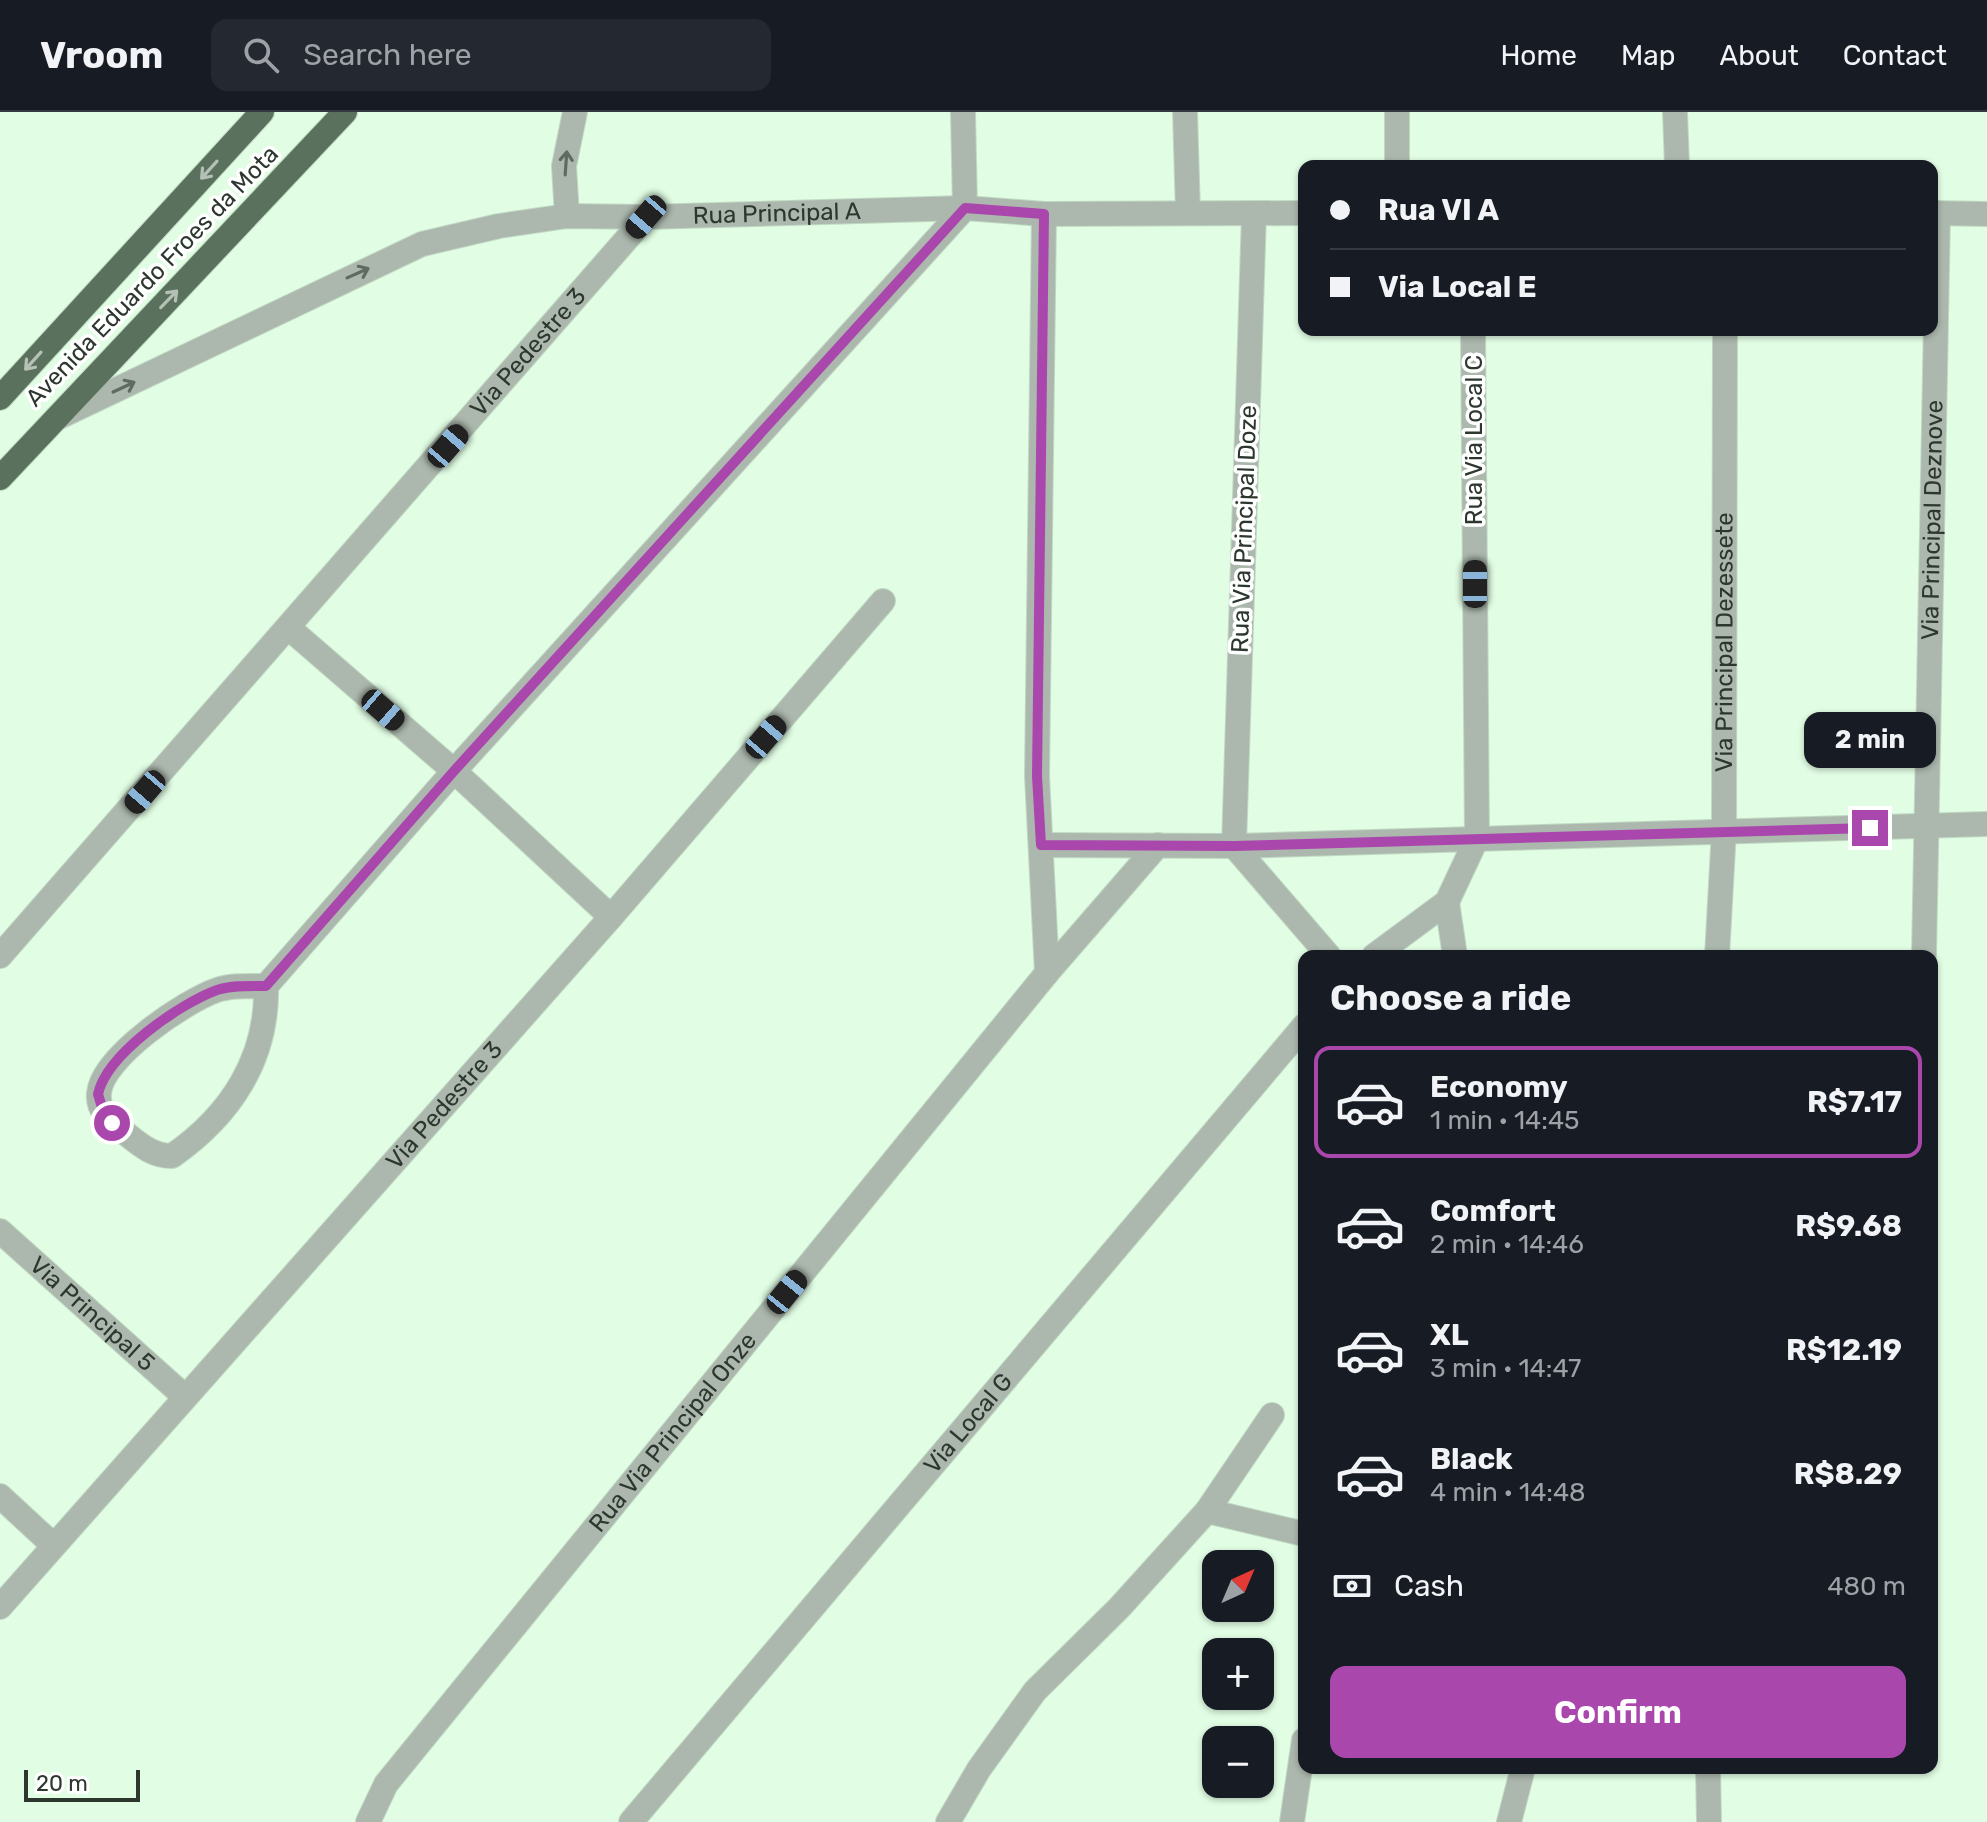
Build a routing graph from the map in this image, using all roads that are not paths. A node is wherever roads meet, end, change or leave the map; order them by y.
1 (262, 112) edge
2 (345, 112) edge
3 (575, 112) edge
4 (963, 112) edge
5 (1185, 112) edge
6 (1397, 112) edge
7 (1675, 112) edge
8 (1397, 160) edge
9 (1677, 160) edge
10 (965, 208) junction
11 (1188, 213) junction
12 (1254, 213) junction
13 (1298, 213) edge
14 (1938, 213) edge
15 (1044, 214) junction
16 (1987, 214) edge
17 (567, 216) junction
18 (646, 217) junction
19 (1473, 336) edge
20 (1725, 336) edge
21 (1934, 336) edge
22 (0, 398) edge
23 (54, 419) junction
24 (0, 478) edge
25 (883, 601) dead end
26 (290, 629) junction
27 (454, 771) junction
28 (1987, 824) edge
29 (1928, 827) junction
30 (1724, 830) junction
31 (1477, 838) junction
32 (1041, 845) junction
33 (1158, 845) junction
34 (1234, 846) junction
35 (1447, 902) junction
36 (611, 917) junction
37 (1324, 950) edge
38 (1382, 950) edge
39 (1454, 950) edge
40 (1717, 950) edge
41 (1924, 950) edge
42 (0, 956) edge
43 (1047, 973) junction
44 (266, 986) junction
45 (1298, 1033) edge
46 (0, 1231) edge
47 (184, 1396) junction
48 (1272, 1415) dead end
49 (0, 1496) edge
50 (1207, 1511) junction
51 (1298, 1533) edge
52 (53, 1545) junction
53 (0, 1607) edge
54 (1299, 1774) edge
55 (1521, 1774) edge
56 (1708, 1774) edge
57 (368, 1822) edge
58 (631, 1822) edge
59 (948, 1822) edge
60 (1292, 1822) edge
61 (1509, 1822) edge
62 (1709, 1822) edge

1 -> 22 highway, Avenida Eduardo Froes da Mota
23 -> 2 highway, Avenida Eduardo Froes da Mota
17 -> 3 street
4 - 10 street
5 - 11 street
6 - 8 street
7 - 9 street
10 - 15 street, Rua Principal A
10 - 18 street, Rua Principal A
10 - 27 street
11 - 12 street, Rua Principal A
11 - 15 street, Rua Principal A
12 - 13 street, Rua Principal A
12 - 34 street, Rua Via Principal Doze
14 - 16 street
15 - 32 street
17 - 18 street, Rua Principal A
23 -> 17 street, Rua Principal A
18 - 26 street, Via Pedestre 3
19 - 31 street, Rua Via Local C
20 - 30 street, Via Principal Dezessete
21 - 29 street, Via Principal Deznove
23 - 24 highway, Avenida Eduardo Froes da Mota
25 - 36 street, Via Pedestre 3
26 - 27 street
26 - 42 street, Via Pedestre 3
27 - 36 street
27 - 44 street
28 - 29 street
29 - 30 street
29 - 41 street, Via Principal Deznove
30 - 31 street
30 - 40 street, Via Principal Dezessete
31 - 34 street
31 - 35 street
32 - 33 street
32 - 43 street
33 - 34 street
33 - 43 street, Rua Via Principal Onze
34 - 37 street
35 - 38 street
35 - 39 street
36 - 47 street, Via Pedestre 3
43 - 57 street, Rua Via Principal Onze
44 - 44 street
45 - 58 street, Via Local G
46 - 47 street, Via Principal 5
47 - 52 street, Via Pedestre 3
48 - 50 street
49 - 52 street
50 - 51 street
50 - 59 street
52 - 53 street, Via Pedestre 3
54 - 60 street
55 - 61 street
56 - 62 street

